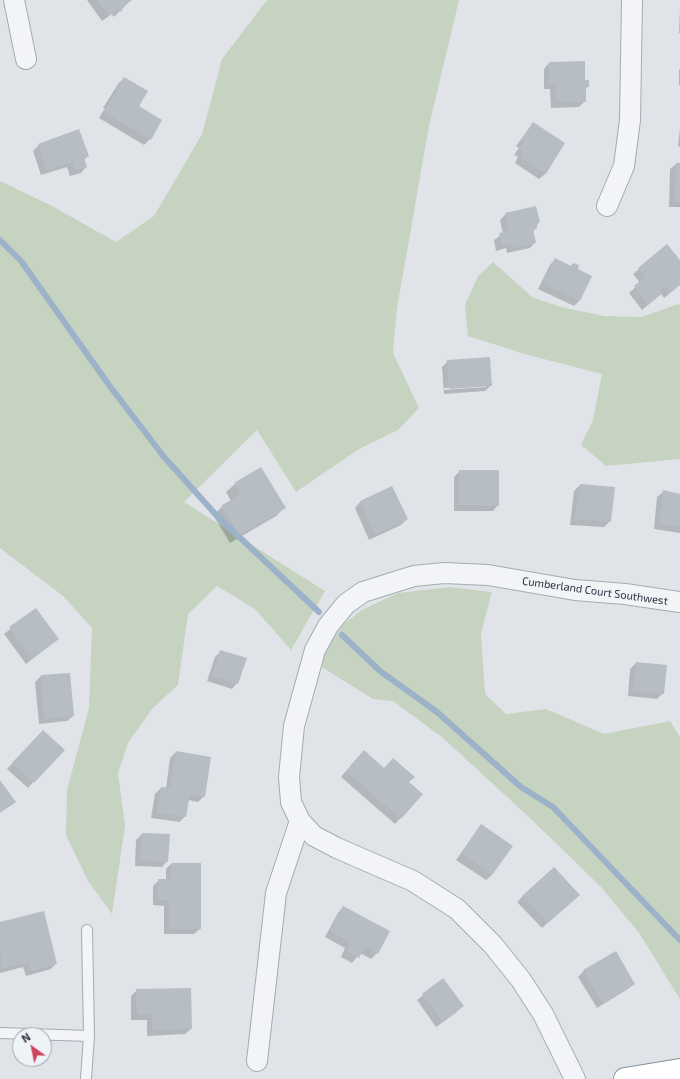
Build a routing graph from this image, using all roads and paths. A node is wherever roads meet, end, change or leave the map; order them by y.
1 (14, 0) edge
2 (632, 0) edge
3 (26, 59) dead end
4 (607, 206) dead end
5 (680, 602) edge
6 (300, 821) junction
7 (87, 930) dead end
8 (0, 1033) edge
9 (89, 1036) junction
10 (257, 1061) dead end
11 (680, 1070) edge
12 (86, 1079) edge
13 (575, 1079) edge
14 (625, 1079) edge

1 - 3 street
2 - 4 street
5 - 6 street, Cumberland Court Southwest
6 - 10 street
6 - 13 street, Cumberland Court Southwest
7 - 9 lane
8 - 9 lane
9 - 12 lane
11 - 14 highway

